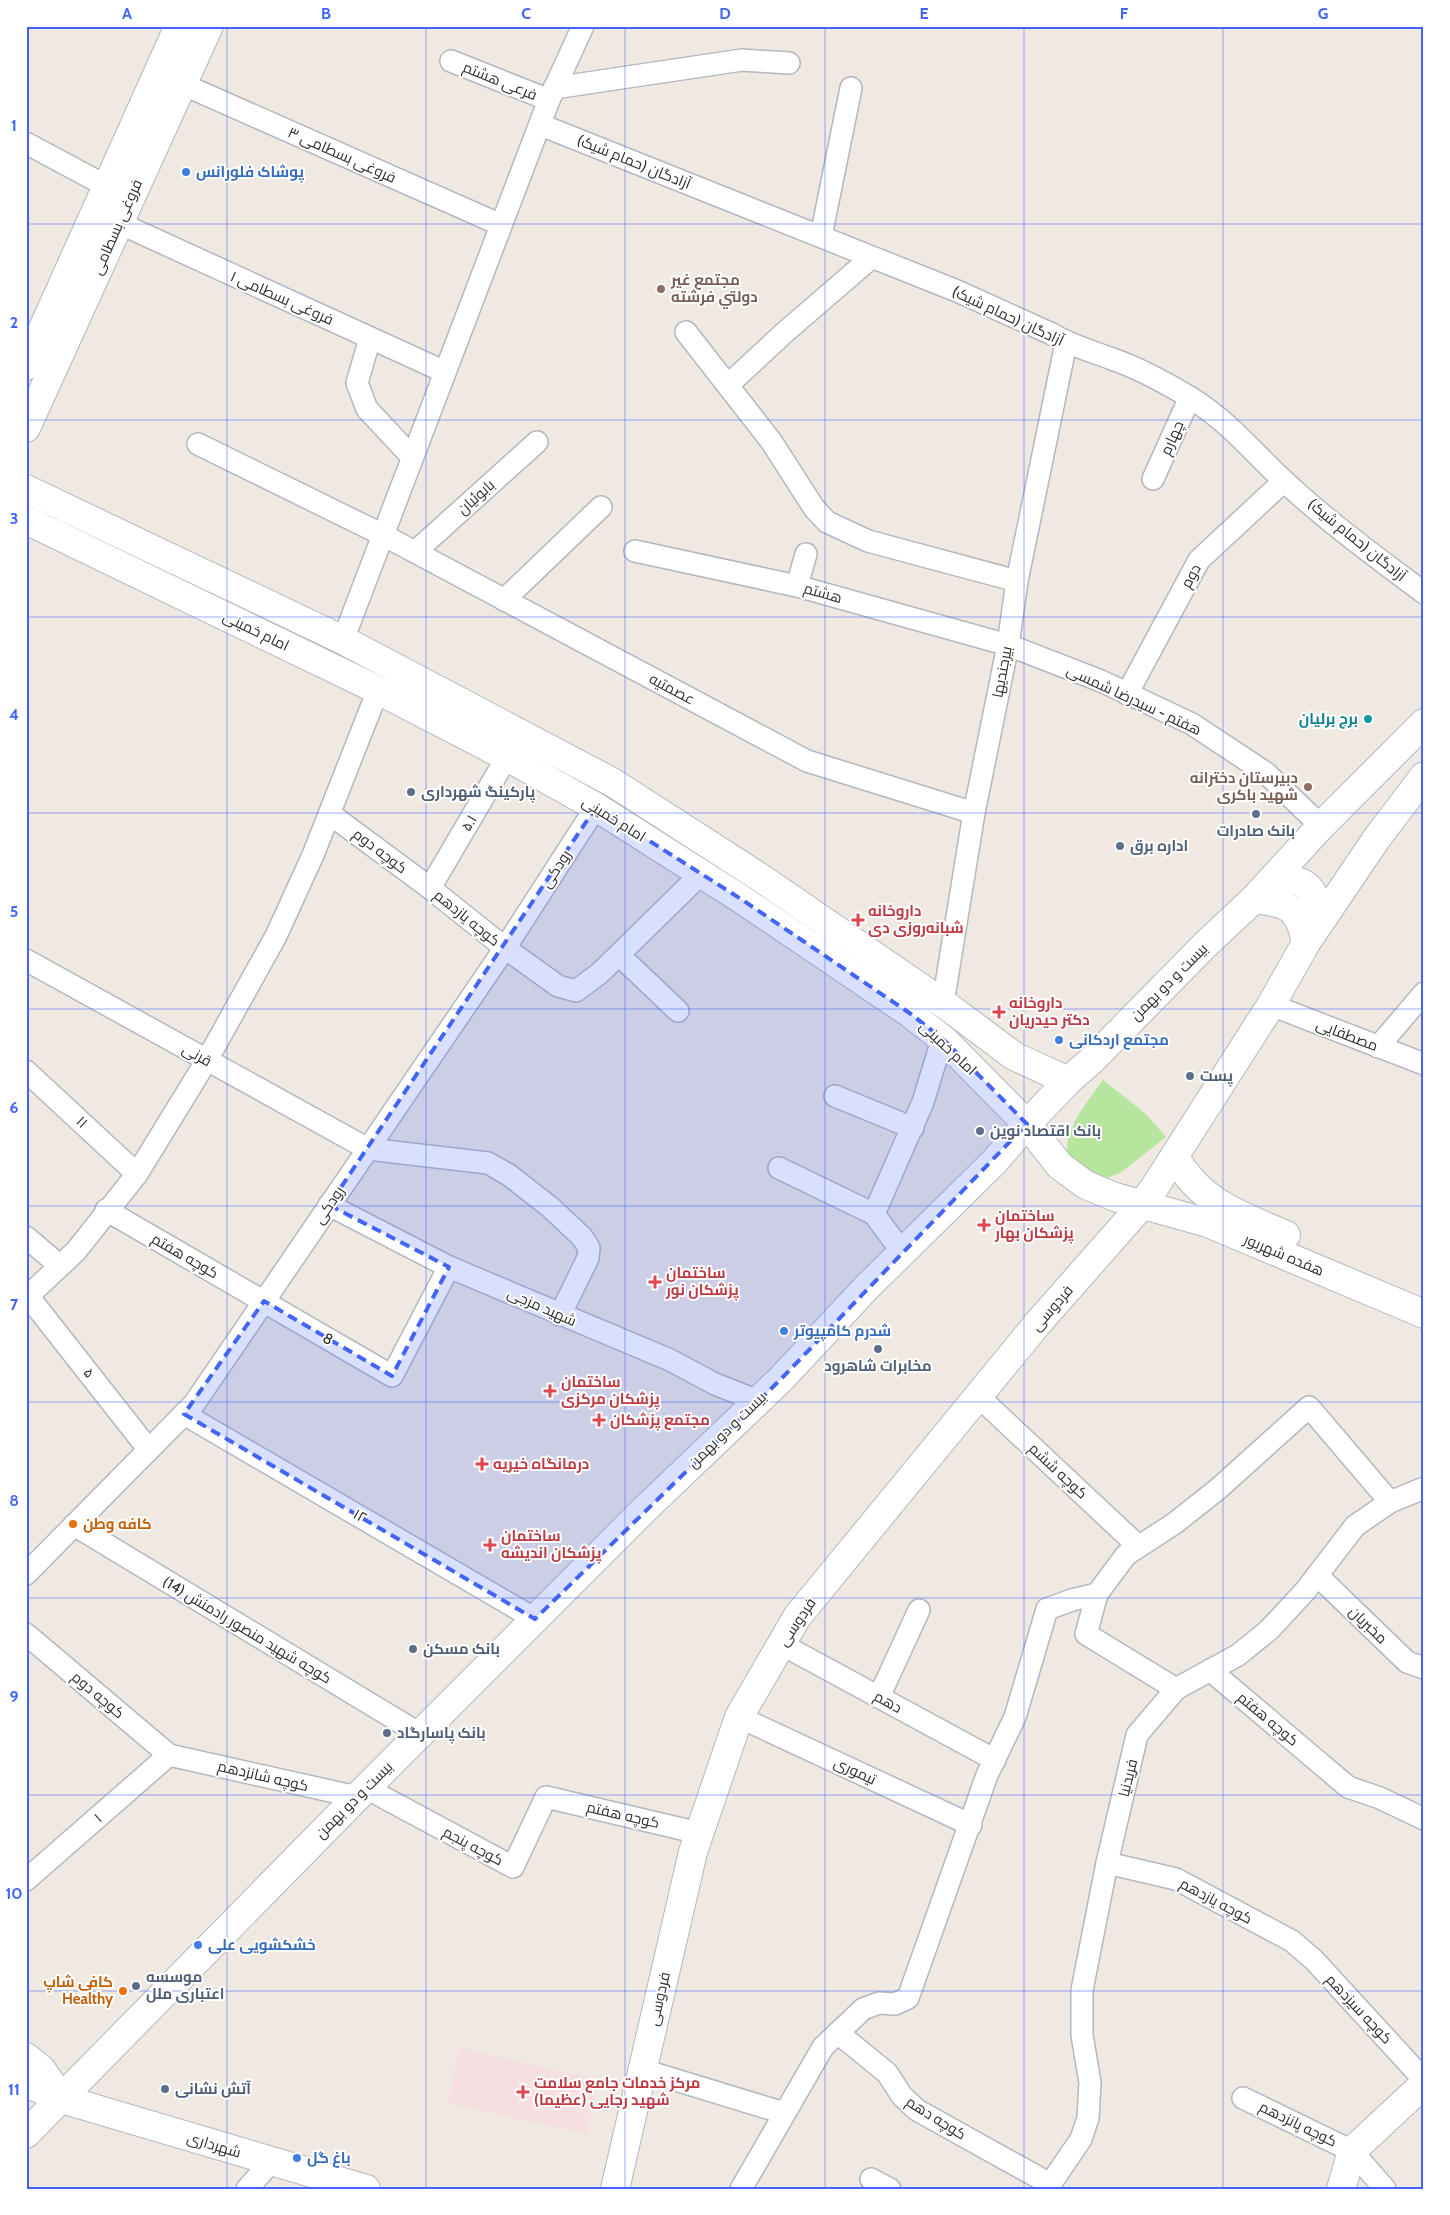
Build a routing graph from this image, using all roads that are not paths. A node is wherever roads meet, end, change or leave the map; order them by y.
1 (179, 26) edge
2 (209, 26) edge
3 (576, 32) edge
4 (451, 61) dead end
5 (789, 63) dead end
6 (182, 84) junction
7 (851, 88) dead end
8 (552, 94) junction
9 (540, 125) junction
10 (26, 143) edge
11 (108, 187) junction
12 (119, 224) junction
13 (501, 225) junction
14 (821, 236) junction
15 (872, 258) junction
16 (686, 332) dead end
17 (370, 338) junction
18 (1066, 343) junction
19 (28, 357) edge
20 (445, 372) junction
21 (728, 385) junction
22 (1190, 397) junction
23 (26, 428) edge
24 (537, 442) dead end
25 (198, 444) dead end
26 (412, 457) junction
27 (1153, 479) dead end
28 (1284, 481) junction
29 (26, 489) edge
30 (601, 507) dead end
31 (26, 520) edge
32 (383, 535) junction
33 (635, 551) dead end
34 (414, 552) junction
35 (806, 554) dead end
36 (1017, 581) junction
37 (797, 586) junction
38 (1424, 593) edge
39 (504, 600) junction
40 (343, 640) junction
41 (1008, 646) junction
42 (378, 690) junction
43 (1127, 694) junction
44 (1424, 723) edge
45 (508, 757) junction
46 (1424, 776) edge
47 (596, 807) junction
48 (974, 813) junction
49 (330, 814) junction
50 (1322, 826) junction
51 (700, 874) junction
52 (430, 888) junction
53 (1262, 890) junction
54 (1323, 918) junction
55 (1306, 943) junction
56 (505, 948) junction
57 (619, 955) junction
58 (26, 960) edge
59 (1424, 993) edge
60 (943, 1002) junction
61 (1271, 1005) junction
62 (678, 1011) dead end
63 (942, 1040) junction
64 (1378, 1047) junction
65 (207, 1060) junction
66 (1424, 1064) edge
67 (26, 1071) edge
68 (1068, 1081) junction
69 (836, 1096) dead end
70 (1026, 1124) junction
71 (913, 1128) junction
72 (368, 1149) junction
73 (1175, 1158) junction
74 (779, 1168) dead end
75 (137, 1174) junction
76 (1142, 1204) junction
77 (329, 1205) junction
78 (106, 1210) junction
79 (874, 1214) junction
80 (26, 1237) edge
81 (902, 1252) junction
82 (60, 1266) junction
83 (449, 1267) junction
84 (1424, 1295) edge
85 (27, 1297) edge
86 (264, 1301) junction
87 (560, 1314) junction
88 (1424, 1314) edge
89 (978, 1396) junction
90 (758, 1401) junction
91 (184, 1414) junction
92 (149, 1450) junction
93 (1420, 1494) edge
94 (1390, 1502) junction
95 (74, 1525) junction
96 (1138, 1546) junction
97 (26, 1574) edge
98 (1317, 1575) junction
99 (1097, 1594) junction
100 (920, 1610) dead end
101 (535, 1619) junction
102 (26, 1634) edge
103 (782, 1644) junction
104 (1424, 1668) edge
105 (1210, 1670) junction
106 (1176, 1689) junction
107 (879, 1697) junction
108 (739, 1717) junction
109 (420, 1734) junction
110 (169, 1755) junction
111 (994, 1760) junction
112 (361, 1793) junction
113 (546, 1797) joint
114 (1424, 1820) edge
115 (971, 1825) junction
116 (699, 1833) junction
117 (1107, 1863) junction
118 (26, 1880) edge
119 (1292, 1941) joint
120 (838, 2033) junction
121 (26, 2057) edge
122 (643, 2070) junction
123 (1424, 2080) edge
124 (26, 2083) edge
125 (1424, 2084) edge
126 (1243, 2098) dead end
127 (62, 2099) junction
128 (784, 2113) junction
129 (26, 2134) edge
130 (1352, 2151) junction
131 (271, 2162) junction
132 (871, 2179) dead end
133 (1048, 2186) edge
134 (614, 2187) edge
135 (247, 2189) edge
136 (366, 2189) edge
137 (741, 2189) edge
138 (890, 2189) edge
139 (1341, 2189) edge
140 (1385, 2189) edge

1 - 11 main road, فروغی بسطامی
2 - 6 main road, فروغی بسطامی
3 - 8 street
4 - 8 street, فرعی هشتم
5 - 8 street
6 - 12 main road, فروغی بسطامی
6 - 13 street, فروغی بسطامی ۳
7 - 14 street
8 - 9 street
9 - 13 street
9 - 14 street, آزادگان (حمام شیک)
10 - 11 street
11 - 19 main road, فروغی بسطامی
12 - 17 street, فروغی بسطامی ۱
12 - 23 main road, فروغی بسطامی
13 - 20 street
14 - 15 street, آزادگان (حمام شیک)
15 - 18 street, آزادگان (حمام شیک)
15 - 21 street
16 - 21 street
17 - 20 street, فروغی بسطامی ۱
17 - 26 street
18 - 22 street, آزادگان (حمام شیک)
18 - 36 street, بیرجندیها
20 - 26 street
21 - 36 street
22 - 27 street, چهارم
22 - 28 street, آزادگان (حمام شیک)
24 - 34 street, بابوئیان
25 - 32 street, عصمتیه
26 - 32 street
28 - 38 street, آزادگان (حمام شیک)
28 - 43 street, دوم
29 - 40 main road, امام خمینی
30 - 39 street
31 - 42 main road, امام خمینی
32 - 34 street, عصمتیه
32 - 40 street
33 - 37 street, هشتم
34 - 39 street, عصمتیه
35 - 37 street
36 - 41 street, بیرجندیها
37 - 41 street, هشتم
39 - 48 street, عصمتیه
40 - 60 main road, امام خمینی
41 - 43 street, هفتم - سیدرضا شمسی
41 - 48 street, بیرجندیها
42 - 45 main road, امام خمینی
42 - 49 street
43 - 50 street, هفتم - سیدرضا شمسی
44 - 50 main road, بیست و دو بهمن
45 - 47 main road, امام خمینی
45 - 52 street, ۵.۱
46 - 54 main road
47 - 51 main road, امام خمینی
47 - 56 street, رودکی
48 - 60 street, بیرجندیها
49 - 52 street, کوچه دوم
49 - 65 street
50 - 53 main road, بیست و دو بهمن
51 - 57 street
51 - 63 main road, امام خمینی
52 - 56 street, کوچه یازدهم
53 - 54 main road
53 - 55 main road
53 - 68 main road, بیست و دو بهمن
54 - 55 main road
55 - 61 main road
56 - 57 street, کوچه یازدهم
56 - 72 street, رودکی
57 - 62 street
58 - 65 street, قرنی
59 - 64 street
60 - 68 main road, امام خمینی
61 - 64 street, مصطفایی
61 - 73 main road
63 - 70 main road, امام خمینی
63 - 71 street
64 - 66 street, مصطفایی
65 - 72 street, قرنی
65 - 75 street
67 - 75 street, ۱۱
68 - 70 main road, بیست و دو بهمن
69 - 71 street
70 - 76 main road, امام خمینی
70 - 81 main road, بیست و دو بهمن
71 - 79 street
72 - 77 street, رودکی
72 - 87 street
73 - 76 main road, فردوسی
73 - 84 main road, هفده شهریور
74 - 79 street
75 - 78 street
76 - 88 main road, هفده شهریور
76 - 89 main road, فردوسی
77 - 83 street, شهید مزجی
77 - 86 street, رودکی
78 - 82 street
78 - 86 street, کوچه هفتم
79 - 81 street
80 - 82 street
81 - 90 main road, بیست و دو بهمن
82 - 85 street
83 - 86 street, 8
83 - 87 street, شهید مزجی
85 - 92 street, ۵
86 - 91 street, رودکی
87 - 90 street, شهید مزجی
89 - 96 street, کوچه ششم
89 - 103 main road, فردوسی
90 - 101 main road, بیست و دو بهمن
91 - 92 street, رودکی
91 - 101 street, ۱۲
92 - 95 street, رودکی
93 - 94 street, فریدنیا
94 - 96 street
94 - 98 street, فریدنیا
95 - 97 street, رودکی
95 - 109 street, کوچه شهید منصور رادمنش (14)
96 - 99 street
98 - 104 street, مخبریان
98 - 105 street, فریدنیا
99 - 106 street
99 - 111 street
100 - 107 street
101 - 109 main road, بیست و دو بهمن
102 - 110 street, کوچه دوم
103 - 107 street, دهم
103 - 108 main road, فردوسی
105 - 106 street, فریدنیا
105 - 114 street, کوچه هفتم
106 - 117 street, فریدنیا
107 - 111 street, دهم
108 - 115 street, تیموری
108 - 116 main road, فردوسی
109 - 112 main road, بیست و دو بهمن
110 - 112 street, کوچه شانزدهم
110 - 118 street, ۱
111 - 115 street
112 - 113 street, کوچه پنجم
112 - 127 main road, بیست و دو بهمن
113 - 116 street, کوچه هفتم
115 - 120 street
116 - 122 main road, فردوسی
117 - 119 street, کوچه یازدهم
117 - 133 street, فریدنیا
119 - 123 street, کوچه سیزدهم
120 - 128 street
120 - 133 street, کوچه دهم
121 - 127 main road
122 - 128 street
122 - 134 main road, فردوسی
124 - 127 main road, شهرداری
125 - 130 main road
126 - 130 street, کوچه پانزدهم
127 - 129 main road, بیست و دو بهمن
127 - 131 main road, شهرداری
128 - 137 street
130 - 139 main road
130 - 140 street
131 - 135 street
131 - 136 main road, شهرداری
132 - 138 street

